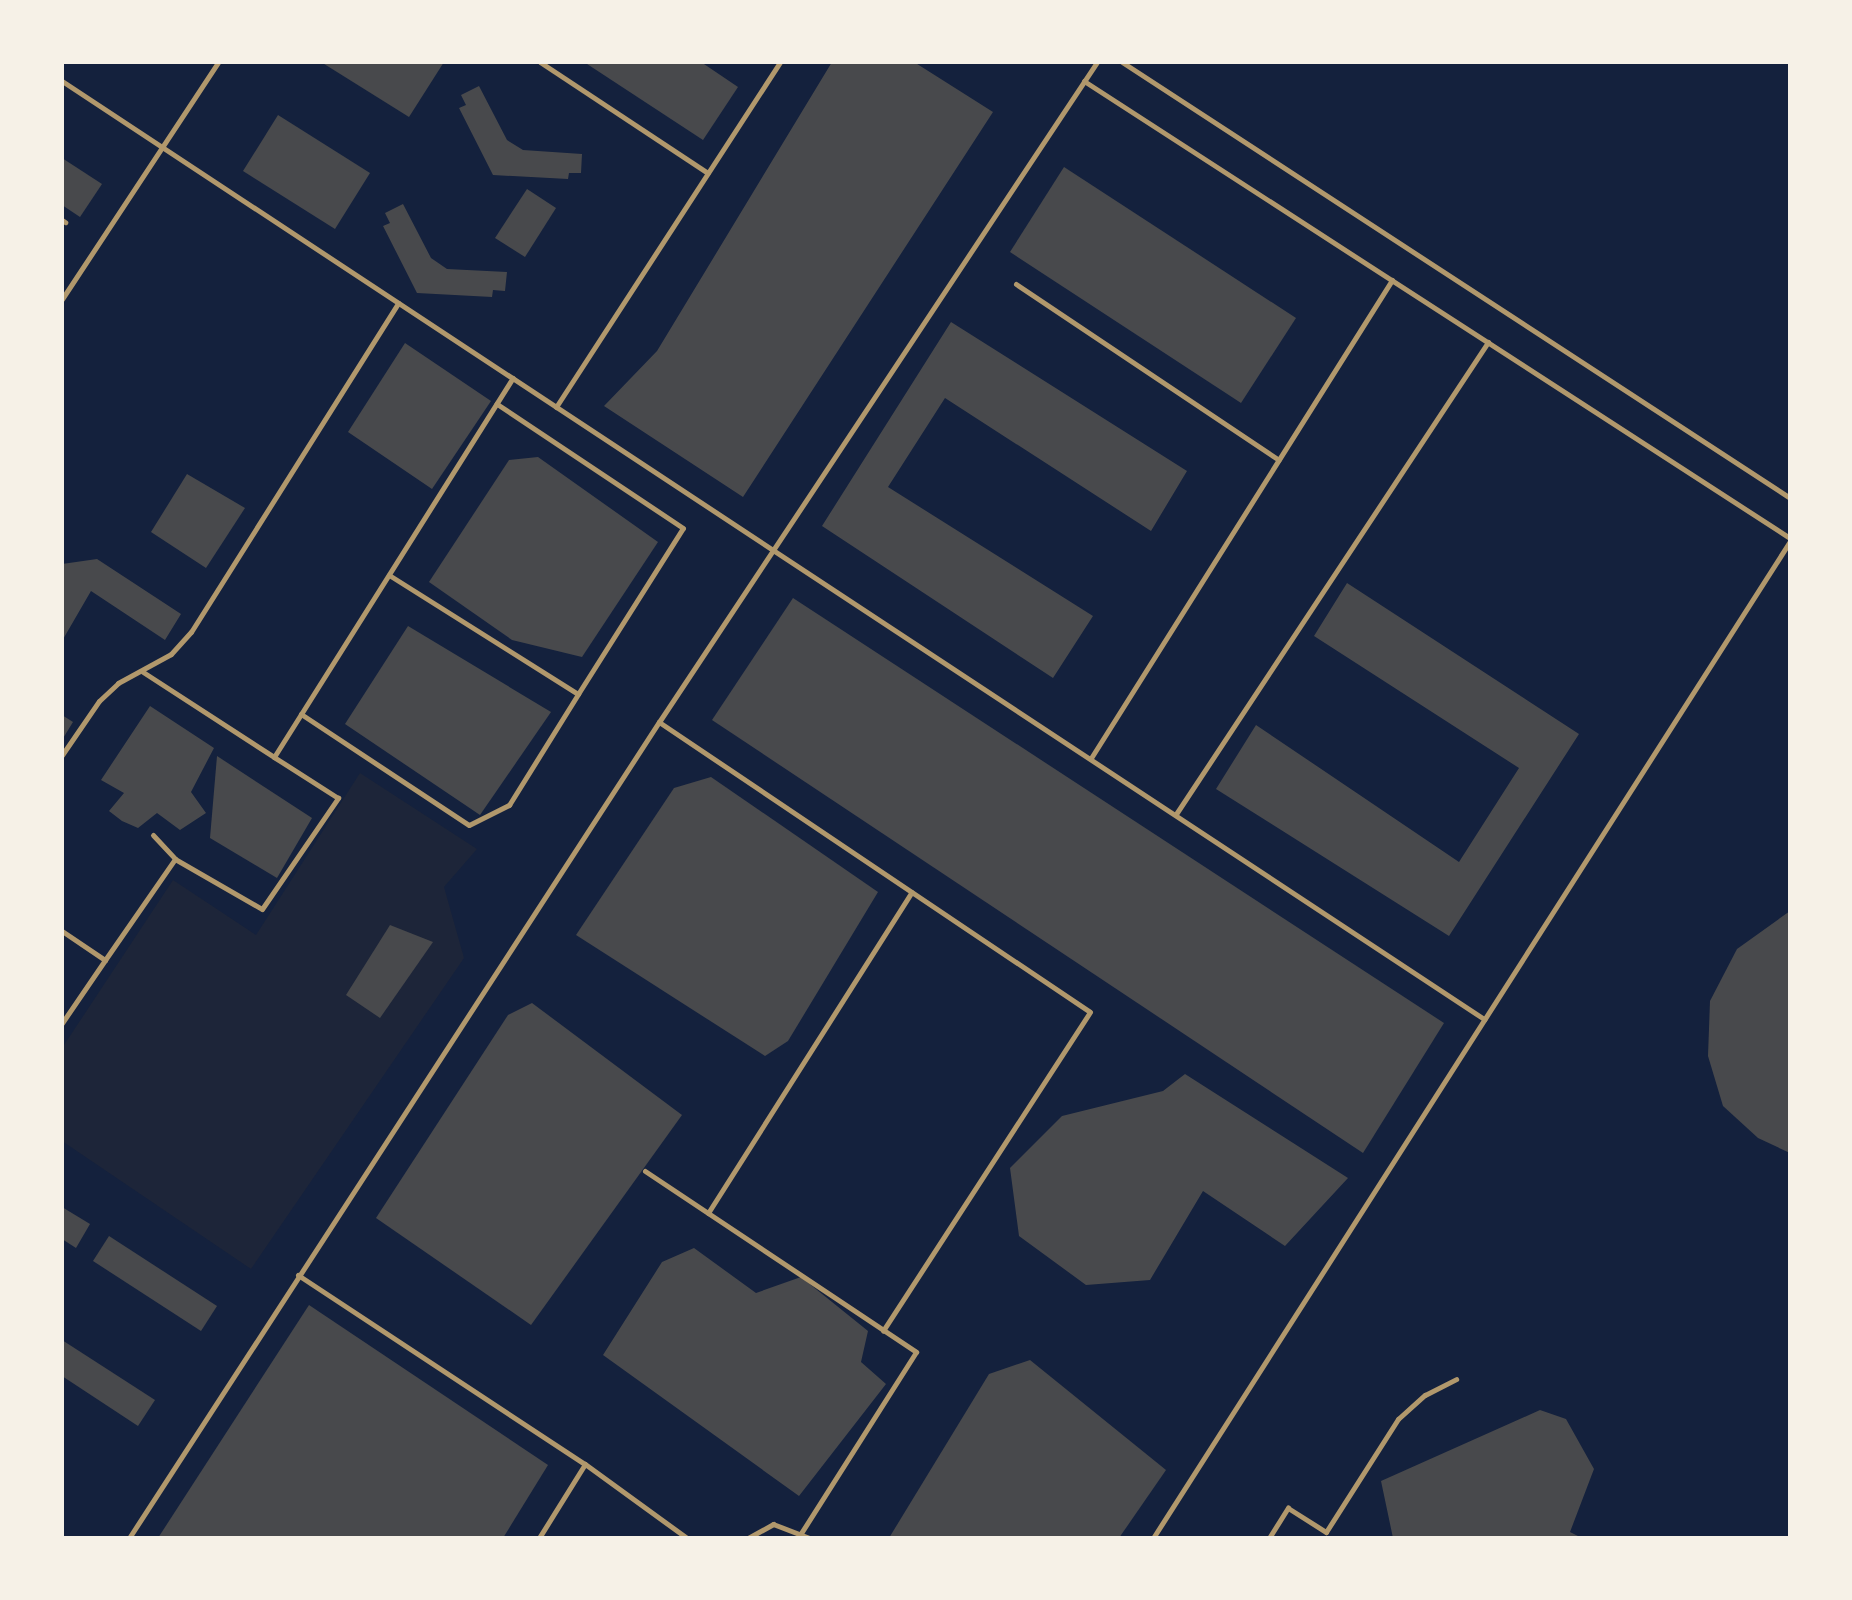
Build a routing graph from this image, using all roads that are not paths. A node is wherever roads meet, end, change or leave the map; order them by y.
1 (218, 62) edge
2 (540, 62) edge
3 (780, 62) edge
4 (1097, 62) edge
5 (1122, 62) edge
6 (62, 81) edge
7 (1084, 81) junction
8 (161, 147) junction
9 (708, 173) junction
10 (1392, 280) junction
11 (1016, 284) dead end
12 (62, 299) edge
13 (398, 303) junction
14 (1488, 342) junction
15 (513, 378) junction
16 (497, 404) junction
17 (556, 407) junction
18 (1279, 460) junction
19 (1790, 498) edge
20 (1790, 539) edge
21 (774, 549) junction
22 (389, 575) junction
23 (143, 672) junction
24 (578, 694) junction
25 (301, 714) junction
26 (659, 722) junction
27 (62, 755) edge
28 (274, 757) junction
29 (1091, 758) junction
30 (1176, 814) junction
31 (153, 835) dead end
32 (175, 859) junction
33 (912, 892) junction
34 (62, 931) edge
35 (105, 960) junction
36 (1484, 1019) junction
37 (62, 1023) edge
38 (645, 1171) dead end
39 (708, 1213) junction
40 (298, 1275) junction
41 (883, 1331) junction
42 (1456, 1379) dead end
43 (585, 1464) junction
44 (801, 1533) junction
45 (129, 1538) edge
46 (539, 1538) edge
47 (687, 1538) edge
48 (748, 1538) edge
49 (809, 1538) edge
50 (1153, 1538) edge
51 (1269, 1538) edge

1 - 8 lane
2 - 9 lane
3 - 9 lane
4 - 7 lane
5 - 19 lane
6 - 8 lane
7 - 10 lane
7 - 21 lane
8 - 12 lane
8 - 13 lane
9 - 17 lane
10 - 14 lane
10 - 18 lane
11 - 18 lane
13 - 15 lane
13 - 23 lane
14 - 20 lane
14 - 30 lane
15 - 16 lane
15 - 17 lane
16 - 22 lane
16 - 24 lane
17 - 21 lane
18 - 29 lane
20 - 36 lane
21 - 26 lane
21 - 29 lane
22 - 24 lane
22 - 25 lane
23 - 27 lane
23 - 28 lane
24 - 25 lane
25 - 28 lane
26 - 33 lane
26 - 40 lane
28 - 32 lane
29 - 30 lane
30 - 36 lane
31 - 32 lane
32 - 35 lane
33 - 39 lane
33 - 41 lane
34 - 35 lane
35 - 37 lane
36 - 50 lane
38 - 39 lane
39 - 41 lane
40 - 43 lane
40 - 45 lane
41 - 44 lane
42 - 51 lane
43 - 46 lane
43 - 47 lane
44 - 48 lane
44 - 49 lane

